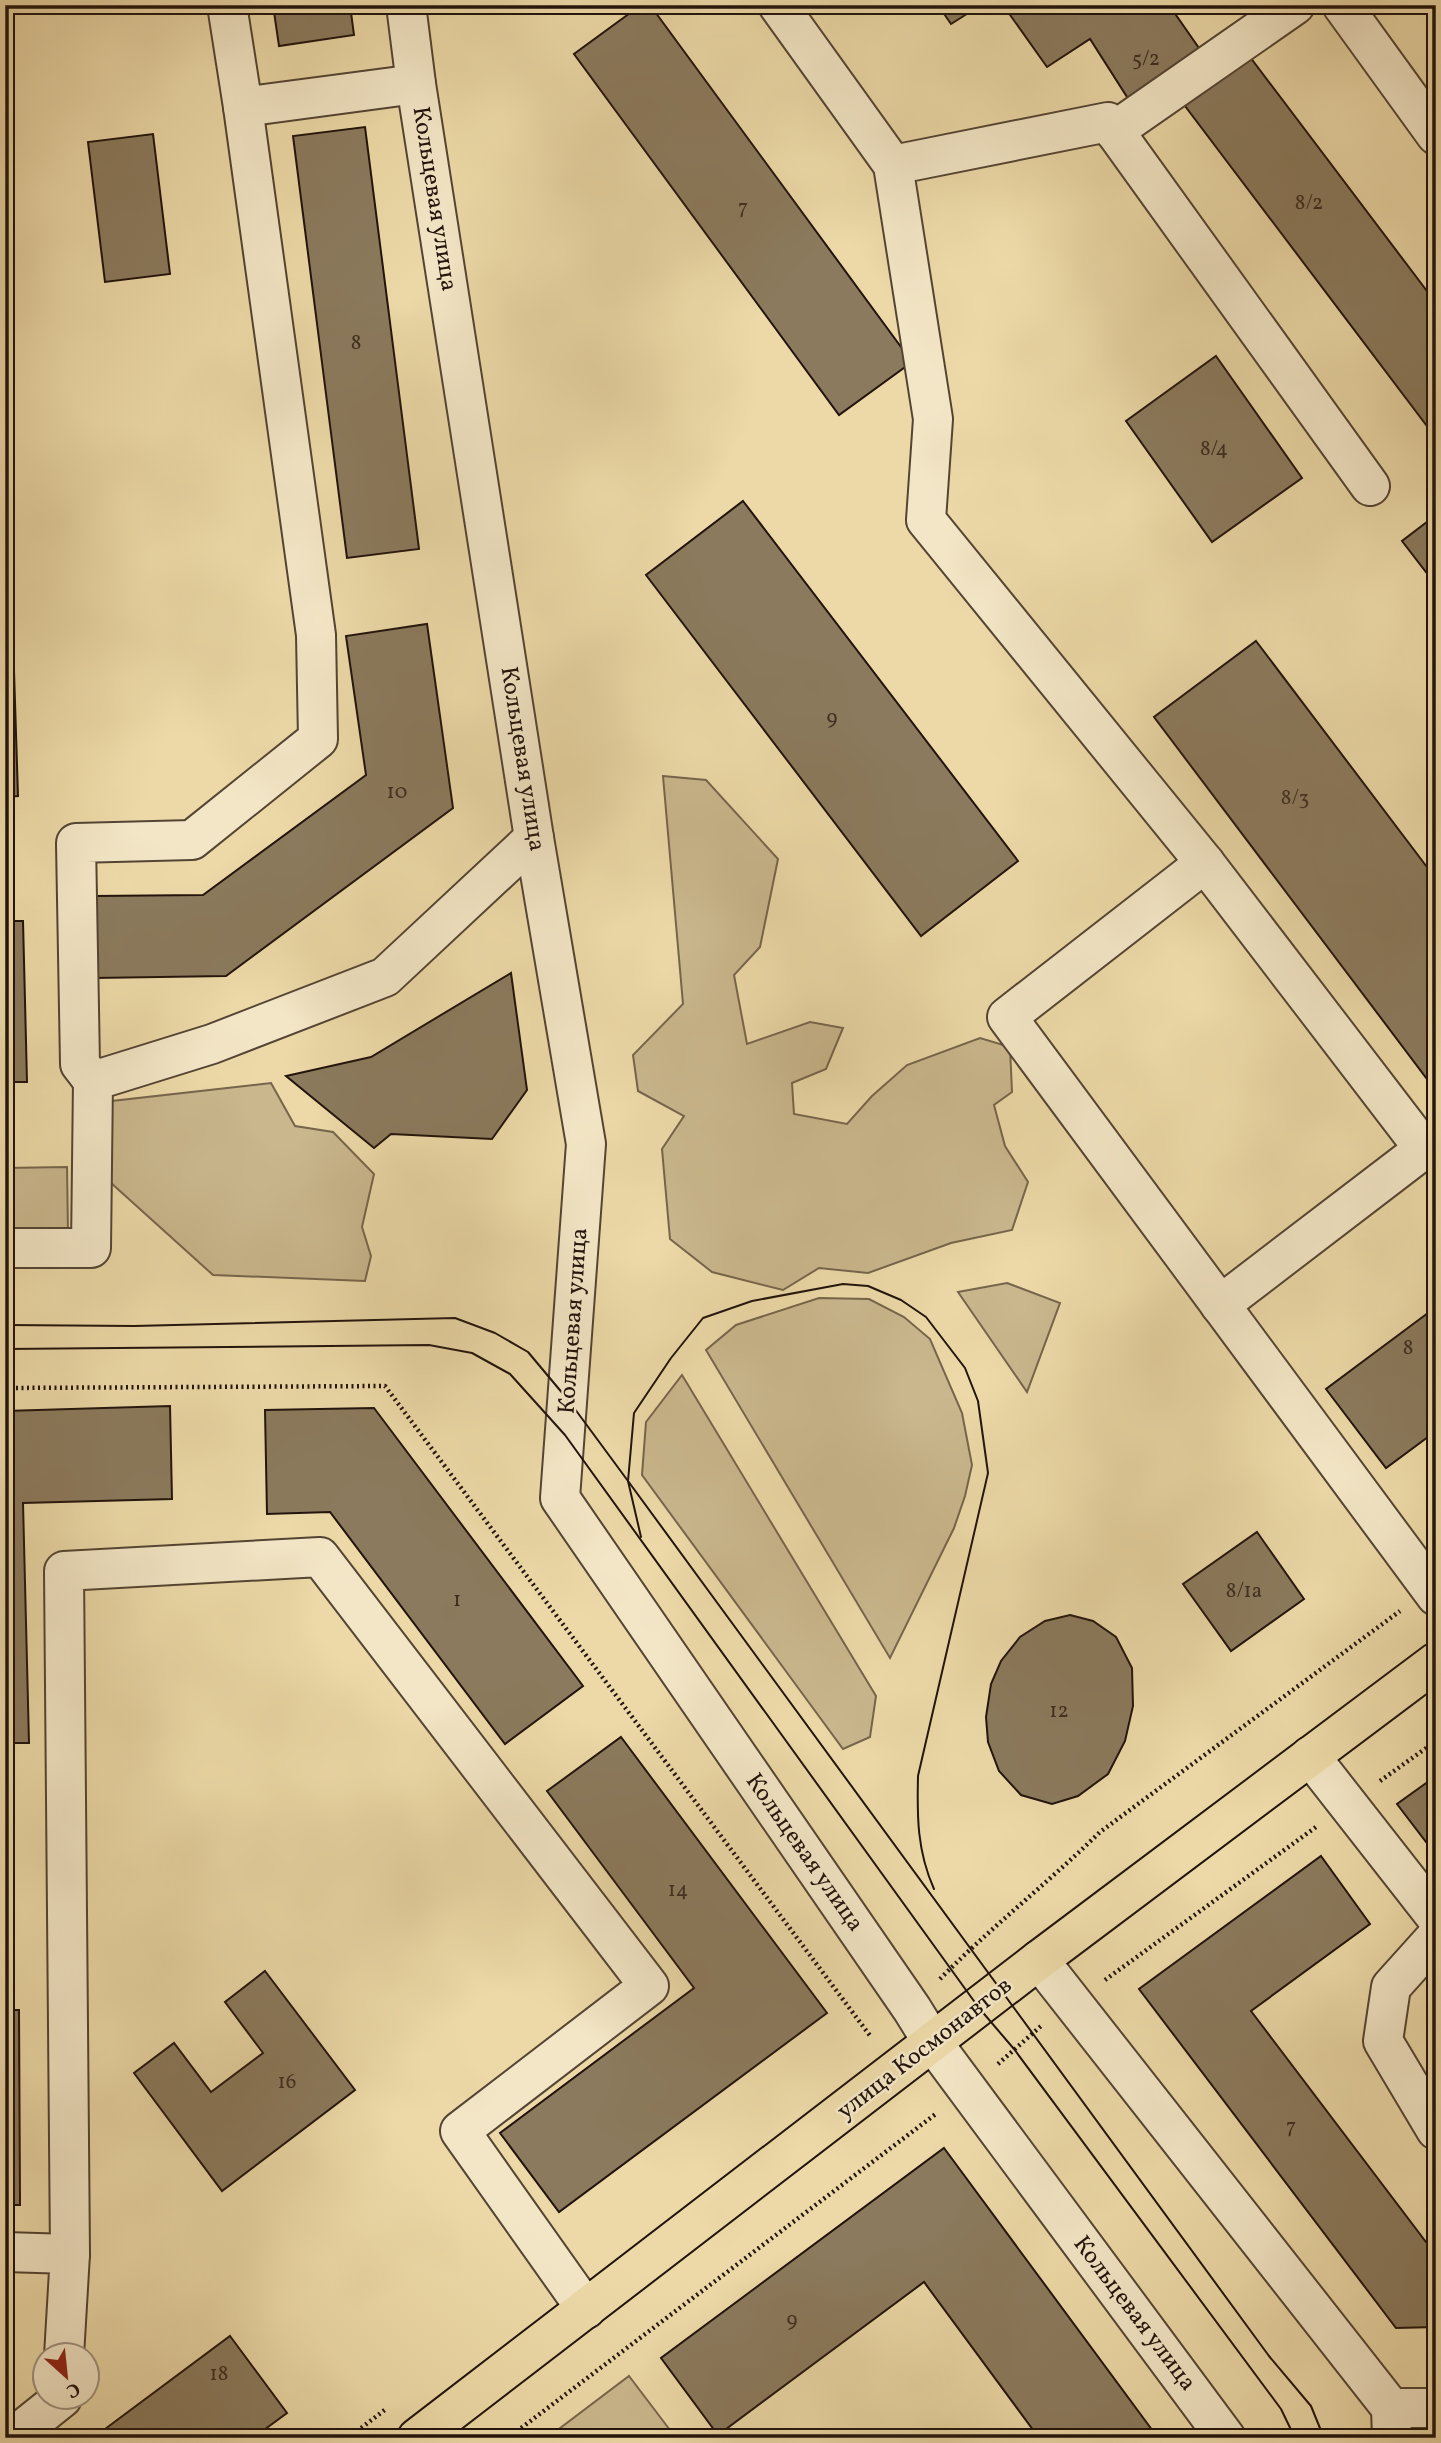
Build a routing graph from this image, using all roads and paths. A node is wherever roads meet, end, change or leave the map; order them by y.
1 (227, 5) edge
2 (406, 5) edge
3 (778, 5) edge
4 (1295, 5) edge
5 (1342, 5) edge
6 (416, 84) junction
7 (243, 107) junction
8 (1114, 131) junction
9 (1436, 135) edge
10 (893, 165) junction
11 (1370, 486) dead end
12 (534, 838) junction
13 (1205, 863) junction
14 (93, 1081) junction
15 (5, 1248) edge
16 (1220, 1305) junction
17 (5, 1388) edge
18 (1436, 1596) edge
19 (1436, 1662) edge
20 (1310, 1756) junction
21 (1436, 1917) edge
22 (1436, 1937) edge
23 (1039, 1959) junction
24 (876, 2043) dead end
25 (933, 2043) junction
26 (1436, 2130) edge
27 (5, 2252) edge
28 (70, 2254) junction
29 (586, 2309) junction
30 (65, 2342) edge
31 (1436, 2408) edge
32 (44, 2412) edge
33 (1392, 2423) edge
34 (12, 2438) edge
35 (417, 2438) edge
36 (1226, 2438) edge

1 - 7 street
2 - 6 street, Кольцевая улица
3 - 10 street
4 - 8 street
5 - 9 street
6 - 7 street
6 - 12 street, Кольцевая улица
7 - 14 street
8 - 10 street
8 - 11 street
10 - 13 street
12 - 14 street
12 - 25 street, Кольцевая улица
13 - 16 street
13 - 16 street
14 - 15 street
16 - 18 street
17 - 24 path
19 - 20 main road, улица Космонавтов
20 - 21 street
20 - 23 main road, улица Космонавтов
22 - 26 street
23 - 25 main road, улица Космонавтов
23 - 33 street
25 - 29 main road, улица Космонавтов
25 - 36 street, Кольцевая улица
27 - 28 street
28 - 29 street
28 - 30 street
29 - 35 main road, улица Космонавтов
31 - 33 street
32 - 34 street

